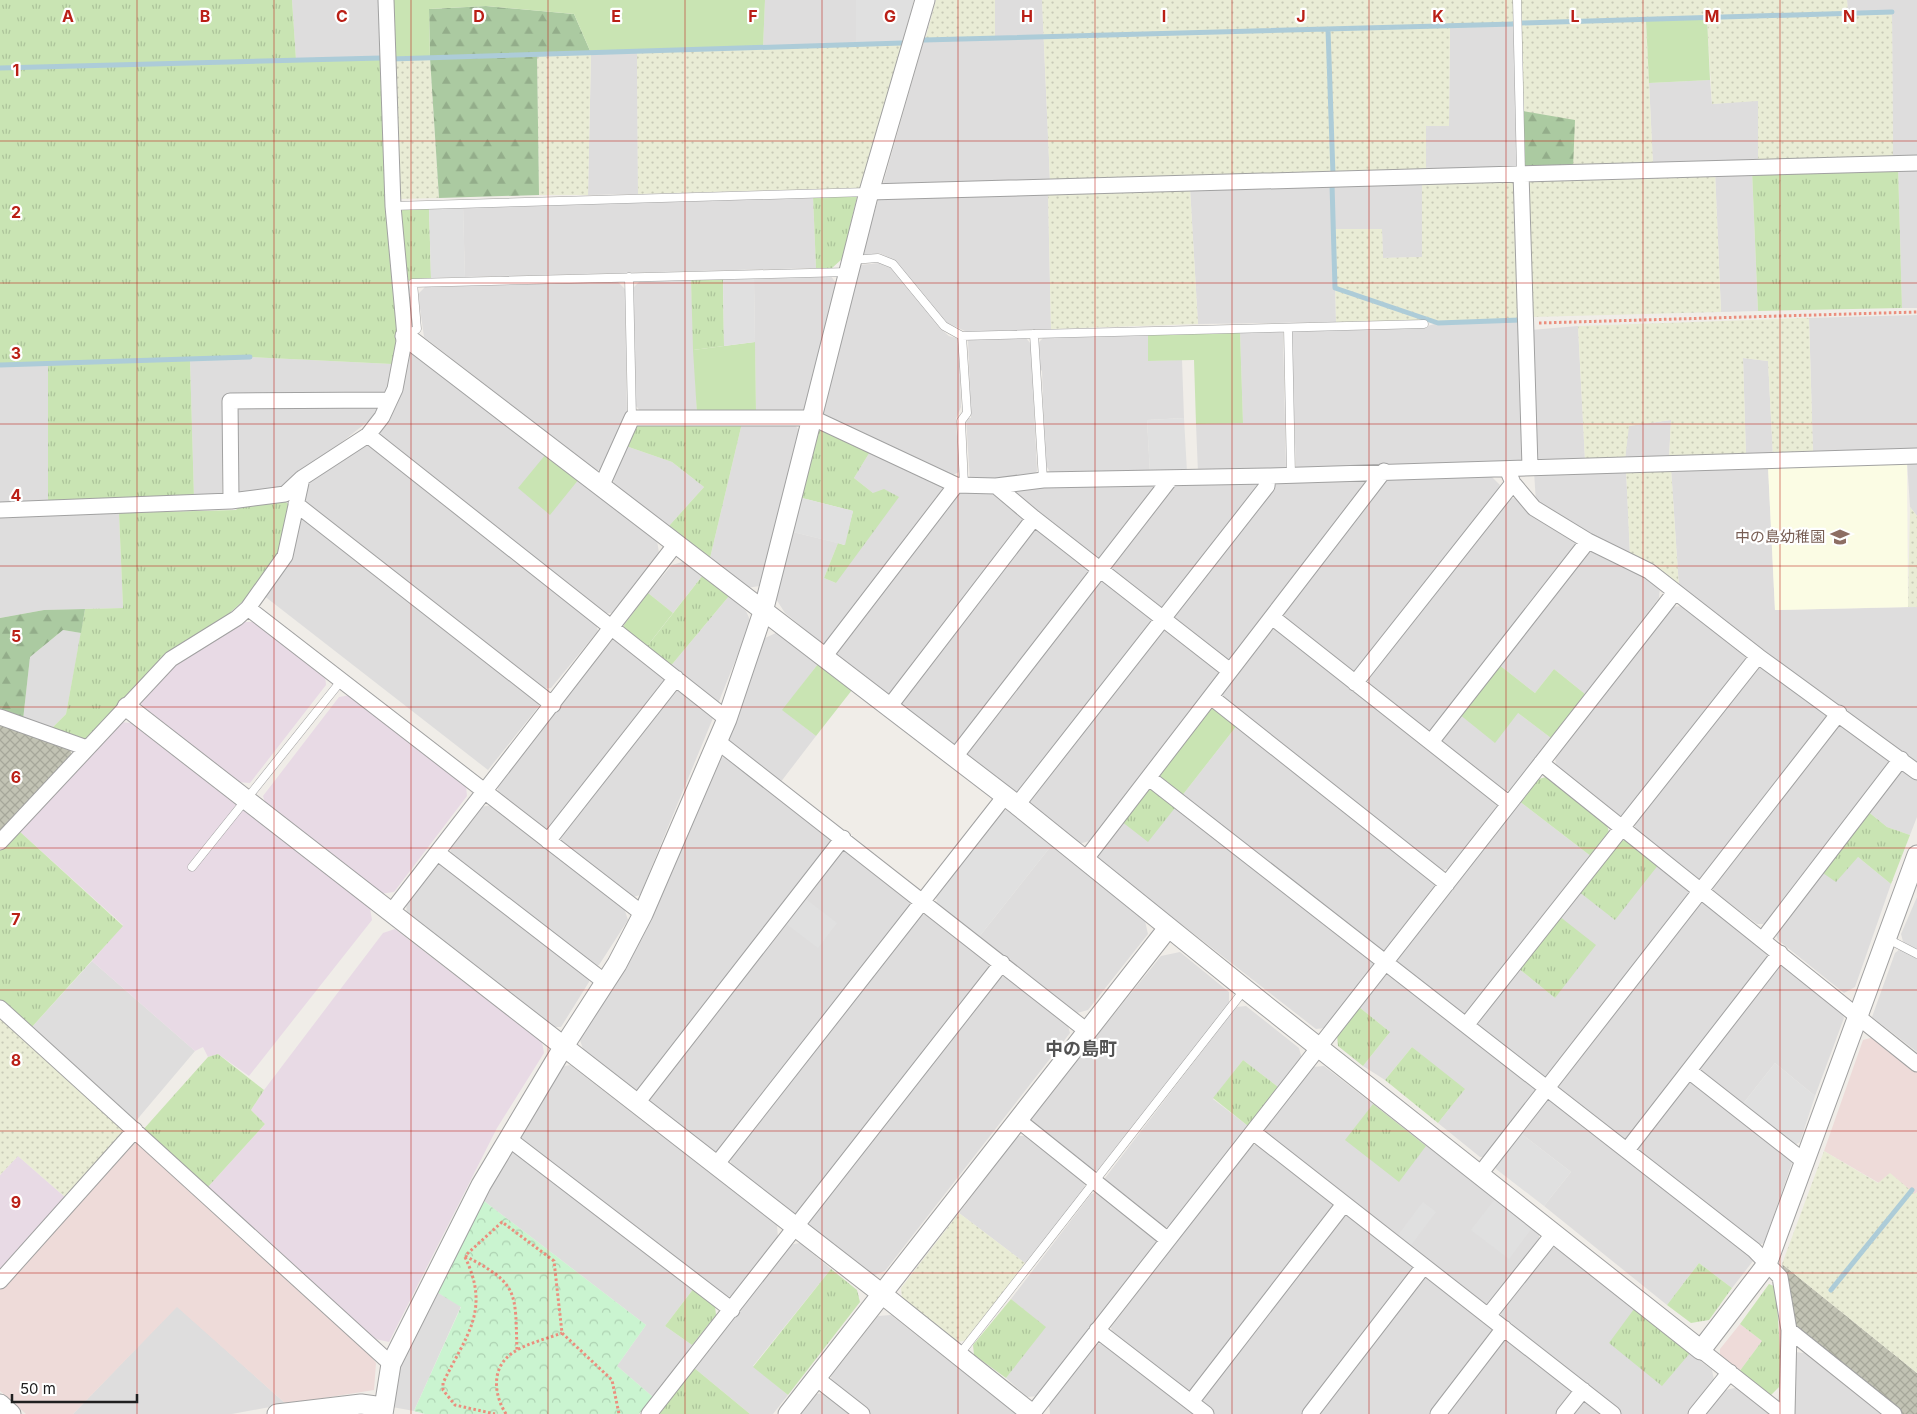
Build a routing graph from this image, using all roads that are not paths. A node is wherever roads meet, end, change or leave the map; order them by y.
1 (386, 0) edge
2 (925, 0) edge
3 (1517, 0) edge
4 (1917, 163) edge
5 (1521, 173) junction
6 (869, 192) junction
7 (393, 206) junction
8 (850, 266) junction
9 (629, 277) junction
10 (1424, 324) dead end
11 (1288, 328) junction
12 (1034, 334) junction
13 (405, 336) junction
14 (962, 336) junction
15 (390, 400) junction
16 (632, 418) junction
17 (813, 418) junction
18 (368, 435) junction
19 (1917, 456) edge
20 (1530, 467) junction
21 (1384, 471) junction
22 (1291, 475) junction
23 (1268, 476) junction
24 (1510, 476) junction
25 (302, 478) junction
26 (1171, 478) junction
27 (1043, 480) junction
28 (960, 485) junction
29 (996, 486) junction
30 (601, 487) junction
31 (231, 501) junction
32 (296, 504) junction
33 (0, 510) edge
34 (1034, 518) junction
35 (1588, 541) junction
36 (675, 545) junction
37 (1100, 570) junction
38 (1675, 592) junction
39 (248, 608) junction
40 (763, 612) junction
41 (1272, 617) junction
42 (1164, 620) junction
43 (612, 628) junction
44 (1758, 656) junction
45 (824, 657) junction
46 (1230, 672) junction
47 (676, 678) junction
48 (341, 680) junction
49 (1355, 683) junction
50 (1211, 697) junction
51 (553, 705) junction
52 (127, 707) junction
53 (890, 708) junction
54 (1839, 713) junction
55 (0, 716) edge
56 (727, 719) junction
57 (717, 741) junction
58 (1432, 742) junction
59 (87, 748) junction
60 (954, 758) junction
61 (1900, 759) junction
62 (1541, 763) junction
63 (1917, 772) edge
64 (1149, 778) junction
65 (485, 793) junction
66 (246, 800) junction
67 (1011, 801) junction
68 (1510, 804) junction
69 (1622, 828) junction
70 (843, 838) junction
71 (0, 842) edge
72 (548, 842) junction
73 (438, 853) junction
74 (1917, 855) edge
75 (1086, 860) junction
76 (192, 866) dead end
77 (1447, 884) junction
78 (1911, 888) edge
79 (1700, 890) junction
80 (923, 900) junction
81 (390, 912) junction
82 (643, 914) junction
83 (1168, 928) junction
84 (1886, 938) junction
85 (1763, 939) junction
86 (1780, 953) junction
87 (1917, 954) edge
88 (1387, 961) junction
89 (1002, 964) junction
90 (605, 982) junction
91 (1245, 990) junction
92 (0, 1008) edge
93 (1858, 1018) junction
94 (1467, 1024) junction
95 (1087, 1031) junction
96 (564, 1046) junction
97 (1320, 1049) junction
98 (1917, 1064) edge
99 (1689, 1071) junction
100 (1547, 1088) junction
101 (637, 1103) junction
102 (1018, 1120) junction
103 (135, 1130) junction
104 (1254, 1132) junction
105 (509, 1139) junction
106 (1627, 1150) junction
107 (1805, 1162) junction
108 (716, 1165) junction
109 (1480, 1174) junction
110 (1095, 1181) junction
111 (1344, 1204) junction
112 (796, 1226) junction
113 (1554, 1233) junction
114 (1168, 1240) junction
115 (1767, 1264) junction
116 (1424, 1266) junction
117 (0, 1281) edge
118 (882, 1294) junction
119 (732, 1310) junction
120 (1488, 1316) junction
121 (1504, 1328) junction
122 (1098, 1330) junction
123 (1789, 1330) junction
124 (1701, 1350) junction
125 (959, 1355) junction
126 (391, 1364) junction
127 (1730, 1372) junction
128 (816, 1378) junction
129 (1582, 1390) junction
130 (1191, 1402) junction
131 (0, 1404) edge
132 (383, 1410) edge
133 (11, 1414) edge
134 (277, 1414) edge
135 (649, 1414) edge
136 (788, 1414) edge
137 (862, 1414) edge
138 (1032, 1414) edge
139 (1206, 1414) edge
140 (1310, 1414) edge
141 (1438, 1414) edge
142 (1564, 1414) edge
143 (1613, 1414) edge
144 (1696, 1414) edge
145 (1782, 1414) edge
146 (1787, 1414) edge
147 (1894, 1414) edge

1 - 7 street
2 - 6 street
3 - 5 lane
4 - 5 street
5 - 6 street
5 - 20 street
6 - 7 lane
6 - 8 street
7 - 13 street
8 - 9 lane
8 - 14 lane
8 - 17 street
9 - 13 lane
9 - 16 lane
10 - 11 lane
11 - 12 lane
11 - 22 lane
12 - 14 lane
12 - 27 lane
13 - 15 street
13 - 30 street
14 - 28 lane
15 - 18 street
15 - 31 street
16 - 17 street
16 - 30 street
17 - 28 street
17 - 40 street
18 - 25 street
18 - 43 street
19 - 20 street
20 - 24 street
21 - 22 street
21 - 24 street
21 - 41 street
22 - 23 street
23 - 26 street
23 - 42 street
24 - 35 street
24 - 49 street
25 - 31 street
25 - 32 street
26 - 27 street
26 - 37 street
27 - 29 street
28 - 29 street
28 - 45 street
29 - 34 street
30 - 36 street
31 - 33 street
32 - 39 street
32 - 51 street
34 - 37 street
34 - 53 street
35 - 38 street
35 - 58 street
36 - 40 street
36 - 43 street
37 - 42 street
37 - 60 street
38 - 44 street
38 - 62 street
39 - 48 street
39 - 52 street
40 - 45 street
40 - 56 street
41 - 46 street
41 - 49 street
42 - 46 street
42 - 67 street
43 - 47 street
43 - 51 street
44 - 54 street
44 - 69 street
45 - 53 street
46 - 50 street
47 - 56 street
47 - 72 street
48 - 65 street
48 - 66 lane
49 - 58 street
50 - 64 street
50 - 77 street
51 - 65 street
52 - 59 street
52 - 66 street
53 - 60 street
54 - 61 street
54 - 79 street
55 - 59 street
56 - 57 street
57 - 70 street
57 - 82 street
58 - 68 street
59 - 71 street
60 - 67 street
61 - 63 street
61 - 85 street
62 - 68 street
62 - 69 street
64 - 75 street
64 - 88 street
65 - 72 street
65 - 73 street
66 - 76 lane
66 - 81 street
67 - 75 street
67 - 80 street
68 - 77 street
69 - 79 street
69 - 94 street
70 - 80 street
70 - 101 street
72 - 82 street
73 - 81 street
73 - 90 street
74 - 78 street
75 - 83 street
77 - 88 street
78 - 84 street
79 - 85 street
79 - 100 street
80 - 89 street
80 - 108 street
81 - 96 street
82 - 90 street
83 - 91 street
83 - 95 street
84 - 87 lane
84 - 93 street
85 - 86 street
86 - 93 street
86 - 99 street
88 - 94 street
88 - 97 street
89 - 95 street
89 - 112 street
90 - 96 street
91 - 97 street
91 - 110 lane
92 - 103 street
93 - 98 street
93 - 107 street
94 - 100 street
95 - 102 street
96 - 101 street
96 - 105 street
97 - 104 street
97 - 109 street
99 - 106 street
99 - 107 street
100 - 106 street
100 - 109 street
101 - 108 street
102 - 110 street
102 - 118 street
103 - 117 street
103 - 126 street
104 - 111 street
104 - 114 street
105 - 119 street
105 - 126 street
106 - 115 street
107 - 115 street
108 - 112 street
109 - 113 street
110 - 114 street
110 - 125 lane
111 - 116 street
111 - 130 street
112 - 118 street
112 - 119 street
113 - 120 street
113 - 124 street
114 - 122 street
115 - 123 street
115 - 124 street
116 - 120 street
116 - 140 street
118 - 125 street
118 - 128 street
119 - 135 street
120 - 121 street
121 - 129 street
121 - 141 street
122 - 130 street
122 - 138 street
123 - 146 street
123 - 147 street
124 - 127 street
125 - 138 street
126 - 132 street
127 - 144 street
127 - 145 street
128 - 136 street
128 - 137 street
129 - 142 street
129 - 143 street
130 - 139 street
131 - 133 street
132 - 134 street

